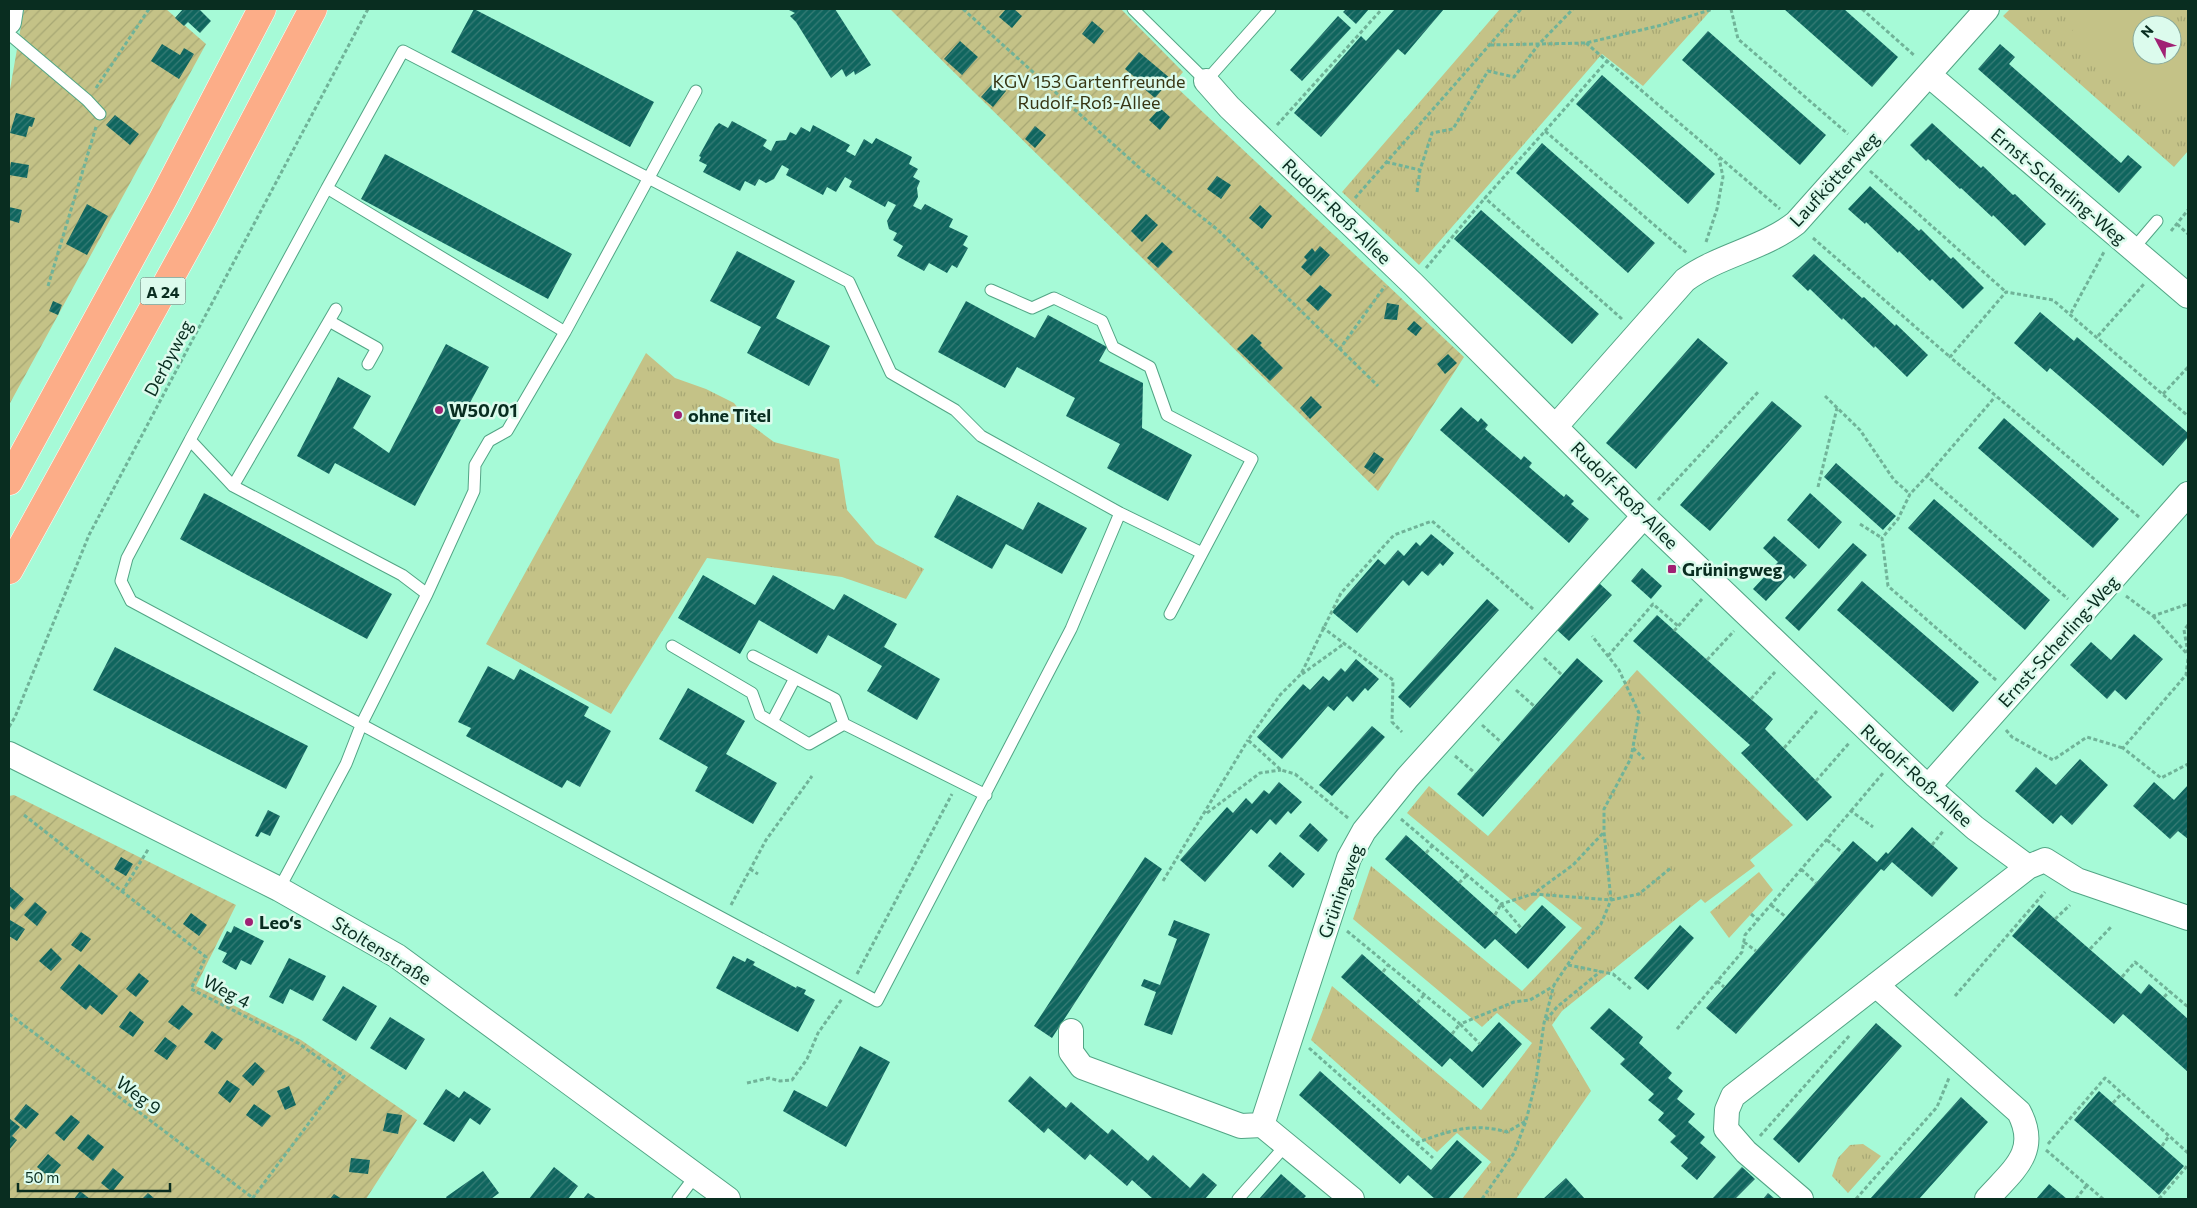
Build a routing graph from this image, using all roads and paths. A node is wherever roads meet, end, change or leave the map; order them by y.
1 (11, 9) edge
2 (149, 9) edge
3 (262, 9) edge
4 (313, 9) edge
5 (368, 9) edge
6 (963, 9) edge
7 (1133, 9) edge
8 (1270, 9) edge
9 (1382, 9) edge
10 (1521, 9) edge
11 (1573, 9) edge
12 (1712, 9) edge
13 (1732, 9) edge
14 (1862, 9) edge
15 (1987, 9) edge
16 (9, 22) edge
17 (9, 34) edge
18 (1586, 43) junction
19 (1539, 44) junction
20 (1489, 45) junction
21 (1607, 61) junction
22 (1931, 73) junction
23 (1206, 81) junction
24 (696, 92) dead end
25 (88, 100) junction
26 (100, 114) joint
27 (1544, 131) junction
28 (1263, 140) junction
29 (1859, 153) junction
30 (1719, 157) junction
31 (1386, 162) junction
32 (1420, 170) junction
33 (647, 179) junction
34 (327, 188) junction
35 (1417, 192) dead end
36 (1485, 198) junction
37 (1341, 214) junction
38 (2157, 221) dead end
39 (1796, 223) junction
40 (2177, 224) dead end
41 (2114, 233) junction
42 (2188, 234) edge
43 (2133, 249) junction
44 (1703, 267) junction
45 (2157, 269) junction
46 (1405, 276) junction
47 (48, 286) dead end
48 (991, 290) dead end
49 (2006, 292) junction
50 (2188, 296) edge
51 (336, 309) dead end
52 (2071, 314) junction
53 (329, 321) junction
54 (566, 332) junction
55 (1640, 334) junction
56 (2098, 336) junction
57 (1339, 350) junction
58 (1950, 357) junction
59 (368, 364) dead end
60 (2188, 367) edge
61 (1378, 386) dead end
62 (1759, 391) dead end
63 (2163, 394) junction
64 (1825, 396) dead end
65 (1995, 397) junction
66 (1837, 408) junction
67 (2188, 416) edge
68 (1556, 426) junction
69 (190, 440) junction
70 (1927, 476) junction
71 (9, 481) edge
72 (233, 486) junction
73 (1818, 487) dead end
74 (1910, 494) junction
75 (2188, 494) edge
76 (1120, 512) junction
77 (1644, 516) junction
78 (1860, 524) dead end
79 (2154, 531) junction
80 (1882, 538) junction
81 (1202, 553) junction
82 (9, 570) edge
83 (2110, 583) junction
84 (1715, 584) junction
85 (427, 594) junction
86 (2188, 604) edge
87 (2084, 613) junction
88 (1170, 614) dead end
89 (1748, 616) junction
90 (2153, 616) junction
91 (1548, 622) junction
92 (2188, 625) edge
93 (1678, 626) junction
94 (1322, 627) junction
95 (1674, 631) dead end
96 (1592, 636) dead end
97 (1345, 643) junction
98 (672, 646) dead end
99 (2188, 654) edge
100 (753, 656) dead end
101 (1608, 656) junction
102 (1790, 656) junction
103 (2188, 659) edge
104 (1707, 660) dead end
105 (1301, 674) junction
106 (795, 678) junction
107 (2012, 693) junction
108 (1831, 695) junction
109 (1751, 700) dead end
110 (1992, 715) junction
111 (772, 722) junction
112 (362, 723) junction
113 (844, 724) junction
114 (1863, 726) junction
115 (9, 727) edge
116 (1402, 732) dead end
117 (1248, 740) junction
118 (1633, 747) junction
119 (1784, 748) dead end
120 (2123, 748) junction
121 (9, 754) edge
122 (1896, 758) junction
123 (1644, 759) dead end
124 (2188, 764) edge
125 (1281, 770) junction
126 (812, 776) dead end
127 (1816, 781) dead end
128 (958, 783) junction
129 (1928, 787) junction
130 (986, 795) junction
131 (1384, 806) junction
132 (1851, 811) junction
133 (1204, 815) junction
134 (24, 816) dead end
135 (1873, 827) dead end
136 (159, 830) junction
137 (1364, 831) junction
138 (1604, 832) junction
139 (1827, 840) junction
140 (1432, 846) junction
141 (1426, 853) dead end
142 (1843, 853) dead end
143 (1672, 867) dead end
144 (2028, 867) junction
145 (750, 869) junction
146 (1801, 869) junction
147 (758, 874) dead end
148 (1467, 875) junction
149 (1163, 881) dead end
150 (1460, 883) dead end
151 (1816, 883) dead end
152 (278, 889) junction
153 (122, 892) junction
154 (2044, 892) dead end
155 (1533, 894) junction
156 (1611, 900) junction
157 (1501, 904) junction
158 (1771, 905) junction
159 (2070, 905) dead end
160 (1751, 914) dead end
161 (1494, 915) dead end
162 (1330, 916) junction
163 (1786, 917) dead end
164 (2188, 918) edge
165 (724, 919) junction
166 (2056, 919) dead end
167 (1758, 920) junction
168 (2112, 926) dead end
169 (1521, 928) dead end
170 (1744, 942) junction
171 (2090, 949) dead end
172 (1756, 951) dead end
173 (1388, 965) junction
174 (1568, 965) junction
175 (1600, 971) junction
176 (1383, 972) dead end
177 (2122, 977) dead end
178 (1717, 981) junction
179 (1876, 985) junction
180 (1554, 986) junction
181 (1724, 987) dead end
182 (849, 988) junction
183 (1631, 989) dead end
184 (2170, 991) junction
185 (1424, 995) junction
186 (1955, 996) dead end
187 (2164, 998) dead end
188 (1417, 1003) dead end
189 (2188, 1007) edge
190 (1845, 1009) junction
191 (9, 1014) edge
192 (1544, 1023) junction
193 (1460, 1024) junction
194 (1677, 1029) dead end
195 (1071, 1031) dead end
196 (1292, 1033) junction
197 (1452, 1034) dead end
198 (1480, 1044) dead end
199 (1957, 1057) junction
200 (747, 1083) dead end
201 (2122, 1093) junction
202 (2113, 1103) dead end
203 (1526, 1121) junction
204 (1262, 1125) junction
205 (2169, 1136) junction
206 (1416, 1143) junction
207 (1286, 1146) junction
208 (2162, 1146) dead end
209 (1746, 1152) junction
210 (2188, 1153) edge
211 (1433, 1158) dead end
212 (2188, 1166) edge
213 (696, 1175) junction
214 (2087, 1185) junction
215 (725, 1198) edge
216 (253, 1199) edge
217 (678, 1199) edge
218 (1238, 1199) edge
219 (1352, 1199) edge
220 (1482, 1199) edge
221 (1801, 1199) edge
222 (1856, 1199) edge
223 (1987, 1199) edge
224 (2076, 1199) edge
225 (2103, 1199) edge
226 (2159, 1199) edge

1 - 16 street
2 - 25 path
3 - 71 highway, A 24
4 - 82 highway, A 24
5 - 115 path, Derbyweg
6 - 57 path
7 - 23 lane, Rudolf-Roß-Allee
8 - 23 lane
9 - 28 path
10 - 20 path
11 - 19 path
12 - 18 path
13 - 29 path
14 - 22 path
15 - 22 street, Laufkötterweg
17 - 25 lane
18 - 19 path
18 - 21 path
19 - 20 path
19 - 32 path
20 - 31 path
21 - 27 path
21 - 30 path
22 - 29 street, Laufkötterweg
22 - 41 street, Ernst-Scherling-Weg
23 - 28 street, Rudolf-Roß-Allee
24 - 33 lane
25 - 26 lane
26 - 47 path
27 - 36 path
27 - 44 path
28 - 37 street, Rudolf-Roß-Allee
29 - 39 street, Laufkötterweg
29 - 49 path
30 - 39 path
30 - 44 path
31 - 32 path
31 - 37 path
32 - 35 path
33 - 34 lane
33 - 54 lane
33 - 76 lane
34 - 54 lane
34 - 69 lane
36 - 46 path
36 - 55 path
37 - 46 street, Rudolf-Roß-Allee
38 - 43 lane
39 - 44 street, Laufkötterweg
39 - 58 path
40 - 42 path
41 - 43 street, Ernst-Scherling-Weg
41 - 52 path
43 - 45 street, Ernst-Scherling-Weg
44 - 55 street, Laufkötterweg
45 - 50 street, Ernst-Scherling-Weg
45 - 56 path
46 - 57 path
46 - 68 street, Rudolf-Roß-Allee
48 - 81 lane
49 - 52 path
49 - 58 path
51 - 53 lane
52 - 56 path
53 - 59 lane
53 - 72 lane
54 - 85 lane
55 - 68 street, Laufkötterweg
56 - 63 path
57 - 61 path
58 - 65 path
60 - 63 path
62 - 77 path
63 - 67 path
64 - 66 path
65 - 70 path
65 - 79 path
66 - 73 path
66 - 74 path
68 - 77 street, Rudolf-Roß-Allee
69 - 72 lane
69 - 112 lane
70 - 74 path
70 - 87 path
72 - 85 lane
74 - 80 path
75 - 79 street, Ernst-Scherling-Weg
76 - 81 lane
76 - 130 lane
77 - 84 street, Rudolf-Roß-Allee
77 - 91 street, Grüningweg
78 - 80 path
79 - 83 street, Ernst-Scherling-Weg
80 - 107 path
81 - 88 lane
83 - 87 street, Ernst-Scherling-Weg
83 - 90 path
84 - 89 street, Rudolf-Roß-Allee
84 - 93 path
85 - 112 lane
86 - 90 path
87 - 107 street, Ernst-Scherling-Weg
89 - 102 street, Rudolf-Roß-Allee
89 - 104 path
90 - 99 path
91 - 94 path
91 - 131 street, Grüningweg
92 - 99 path
93 - 95 path
93 - 101 path
94 - 97 path
94 - 105 path
96 - 101 path
97 - 105 path
97 - 116 path
98 - 111 lane
100 - 106 lane
101 - 118 path
102 - 108 street, Rudolf-Roß-Allee
102 - 109 path
103 - 120 path
105 - 117 path
106 - 111 lane
106 - 113 lane
107 - 110 street, Ernst-Scherling-Weg
108 - 114 street, Rudolf-Roß-Allee
108 - 119 path
110 - 120 path
110 - 129 street, Ernst-Scherling-Weg
111 - 113 lane
112 - 152 lane
112 - 165 lane
113 - 128 lane
114 - 122 street, Rudolf-Roß-Allee
114 - 127 path
117 - 125 path
117 - 133 path
118 - 123 path
118 - 138 path
120 - 124 path
121 - 136 street, Stoltenstraße
122 - 129 street, Rudolf-Roß-Allee
122 - 132 path
125 - 133 path
125 - 137 path
126 - 145 path
128 - 130 lane
128 - 182 path
129 - 144 street, Rudolf-Roß-Allee
130 - 182 lane
131 - 137 street, Grüningweg
131 - 140 path
132 - 135 path
132 - 139 path
133 - 149 path
134 - 153 path, Weg 4
136 - 152 street, Stoltenstraße
136 - 153 path
137 - 162 street, Grüningweg
138 - 155 path
138 - 156 path
139 - 142 path
139 - 146 path
140 - 141 path
140 - 148 path
143 - 156 path
144 - 164 street
144 - 179 street
145 - 147 path
145 - 165 path
146 - 151 path
146 - 158 path
148 - 150 path
148 - 157 path
152 - 213 street, Stoltenstraße
153 - 216 path, Weg 4
154 - 186 path
155 - 156 path
155 - 157 path
156 - 174 path
157 - 161 path
157 - 169 path
158 - 163 path
158 - 167 path
159 - 166 path
160 - 167 path
162 - 173 path
162 - 196 street, Grüningweg
165 - 182 lane
167 - 170 path
168 - 171 path
170 - 172 path
170 - 178 path
173 - 176 path
173 - 185 path
174 - 175 path
174 - 180 path
175 - 183 path
175 - 192 path
177 - 184 path
178 - 181 path
178 - 194 path
179 - 190 street
179 - 199 street
180 - 192 path
180 - 193 path
182 - 200 path
184 - 187 path
184 - 189 path
185 - 188 path
185 - 193 path
190 - 209 path
190 - 209 street
191 - 216 path, Weg 9
192 - 203 path
193 - 197 path
193 - 198 path
195 - 204 street
196 - 204 street, Grüningweg
196 - 206 path
199 - 222 path
199 - 223 street
201 - 202 path
201 - 205 path
201 - 214 path
203 - 206 path
203 - 220 path
204 - 207 street
205 - 208 path
205 - 210 path
206 - 211 path
207 - 218 lane
207 - 219 street
209 - 221 street
212 - 226 path
213 - 215 street, Stoltenstraße
213 - 217 lane
214 - 224 path
214 - 225 path

